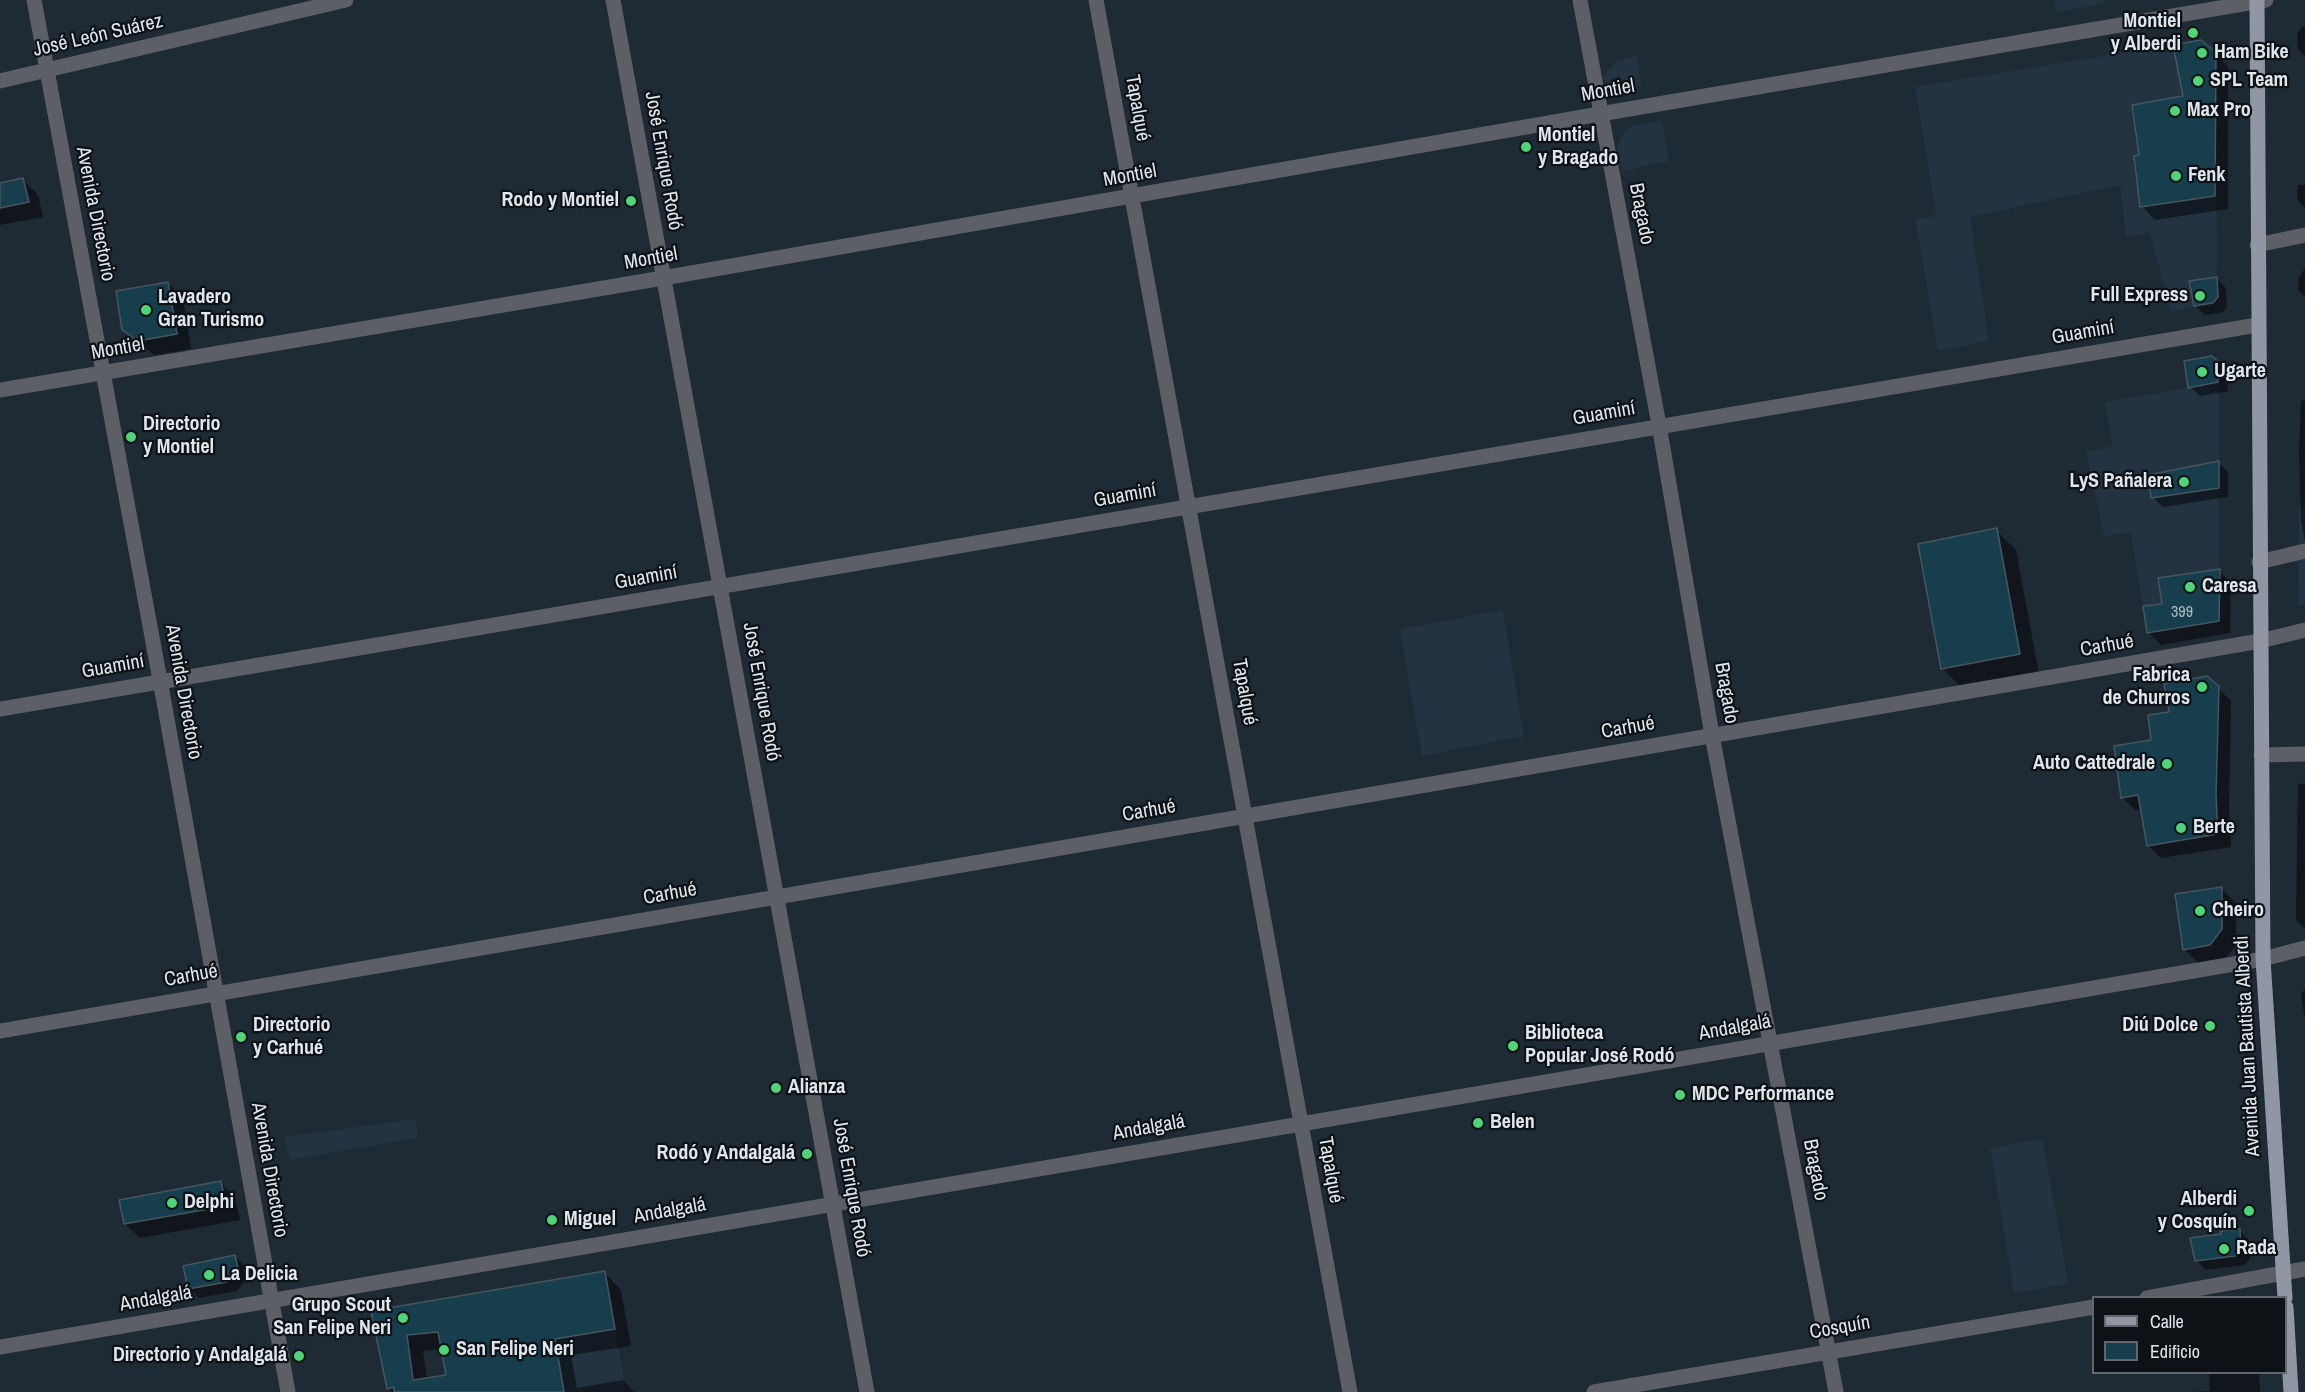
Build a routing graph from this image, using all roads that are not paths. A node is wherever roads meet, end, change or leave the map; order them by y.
1 (34, 0) edge
2 (346, 0) edge
3 (613, 0) edge
4 (1096, 0) edge
5 (1580, 0) edge
6 (2260, 1) edge
7 (47, 70) junction
8 (0, 81) edge
9 (1600, 114) junction
10 (1132, 197) junction
11 (2305, 235) edge
12 (2257, 245) junction
13 (663, 278) junction
14 (2257, 325) junction
15 (104, 373) junction
16 (0, 390) edge
17 (1659, 425) junction
18 (1190, 507) junction
19 (2305, 551) edge
20 (2259, 562) junction
21 (720, 586) junction
22 (2305, 630) edge
23 (2260, 641) junction
24 (160, 680) junction
25 (0, 709) edge
26 (1712, 735) junction
27 (2305, 754) edge
28 (2261, 755) junction
29 (1244, 816) junction
30 (776, 897) junction
31 (2305, 948) edge
32 (2263, 959) junction
33 (216, 993) junction
34 (0, 1031) edge
35 (1770, 1043) junction
36 (1300, 1123) junction
37 (833, 1205) junction
38 (2305, 1269) edge
39 (2283, 1274) junction
40 (2158, 1296) edge
41 (2285, 1296) edge
42 (271, 1301) junction
43 (2092, 1307) edge
44 (2287, 1324) edge
45 (0, 1347) edge
46 (1828, 1352) junction
47 (288, 1392) edge
48 (867, 1392) edge
49 (1350, 1392) edge
50 (1594, 1392) edge
51 (1836, 1392) edge
52 (2291, 1392) edge

1 - 7 street, Avenida Directorio
2 - 7 street, José León Suárez
3 - 13 street, José Enrique Rodó
4 - 10 street, Tapalqué
5 - 9 street, Bragado
6 - 9 street, Montiel
6 - 12 main road, Avenida Juan Bautista Alberdi
7 - 8 street, José León Suárez
7 - 15 street, Avenida Directorio
9 - 10 street, Montiel
9 - 17 street, Bragado
10 - 13 street, Montiel
10 - 18 street, Tapalqué
11 - 12 street
12 - 14 main road, Avenida Juan Bautista Alberdi
13 - 15 street, Montiel
13 - 21 street, José Enrique Rodó
14 - 17 street, Guaminí
14 - 20 main road, Avenida Juan Bautista Alberdi
15 - 16 street, Montiel
15 - 24 street, Avenida Directorio
17 - 18 street, Guaminí
17 - 26 street, Bragado
18 - 21 street, Guaminí
18 - 29 street, Tapalqué
19 - 20 street
20 - 23 main road, Avenida Juan Bautista Alberdi
21 - 24 street, Guaminí
21 - 30 street, José Enrique Rodó
22 - 23 street, Carhué
23 - 26 street, Carhué
23 - 28 main road, Avenida Juan Bautista Alberdi
24 - 25 street, Guaminí
24 - 33 street, Avenida Directorio
26 - 29 street, Carhué
26 - 35 street, Bragado
27 - 28 street
28 - 32 main road, Avenida Juan Bautista Alberdi
29 - 30 street, Carhué
29 - 36 street, Tapalqué
30 - 33 street, Carhué
30 - 37 street, José Enrique Rodó
31 - 32 street, Andalgalá
32 - 35 street, Andalgalá
32 - 39 main road, Avenida Juan Bautista Alberdi
33 - 34 street, Carhué
33 - 42 street, Avenida Directorio
35 - 36 street, Andalgalá
35 - 46 street, Bragado
36 - 37 street, Andalgalá
36 - 49 street, Tapalqué
37 - 42 street, Andalgalá
37 - 48 street, José Enrique Rodó
38 - 39 street
39 - 40 street
39 - 41 main road, Avenida Juan Bautista Alberdi
42 - 45 street, Andalgalá
42 - 47 street, Avenida Directorio
43 - 46 street, Cosquín
44 - 52 main road
46 - 50 street, Cosquín
46 - 51 street, Bragado

